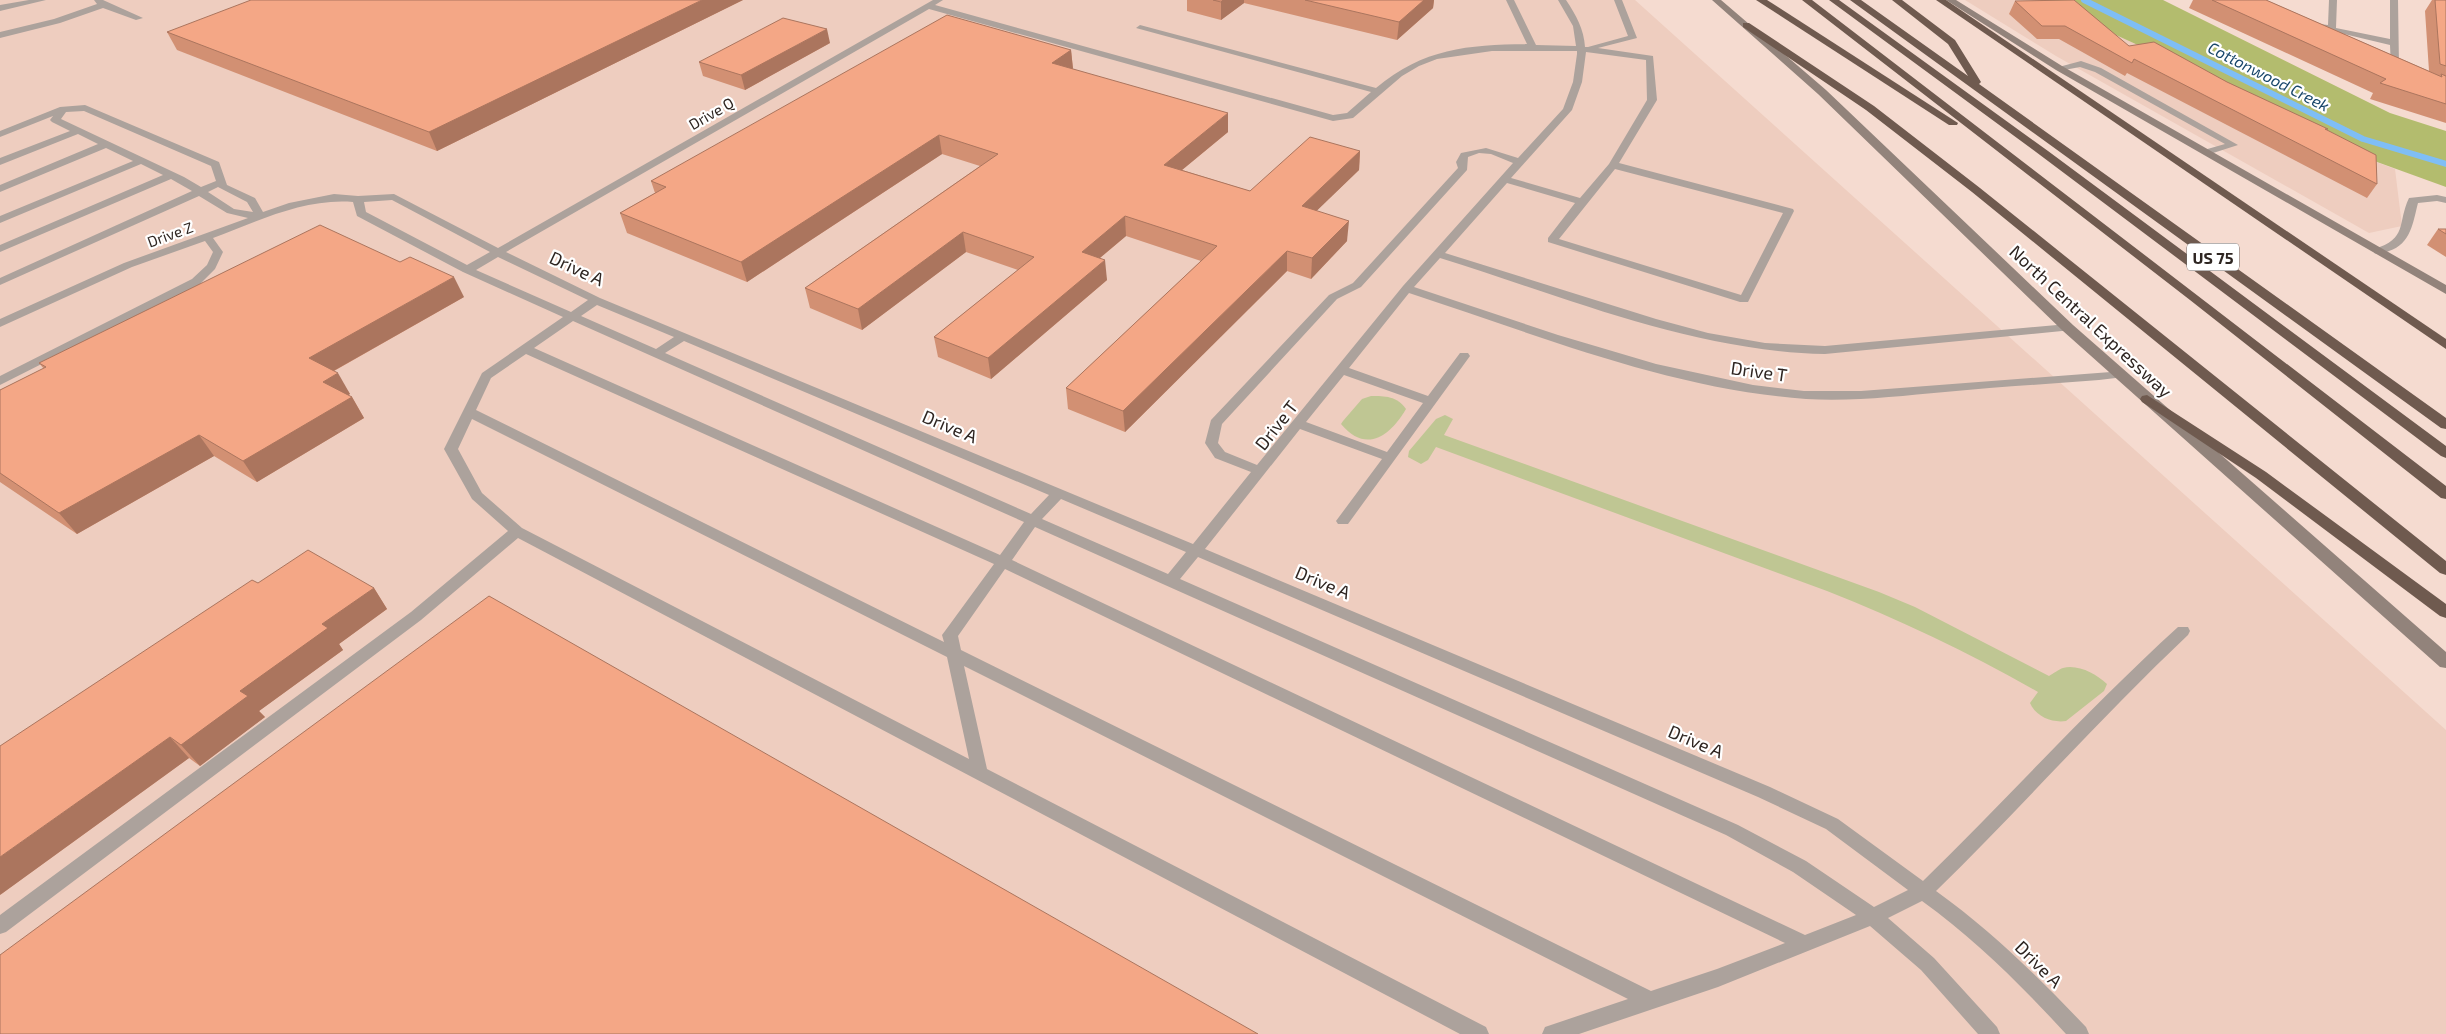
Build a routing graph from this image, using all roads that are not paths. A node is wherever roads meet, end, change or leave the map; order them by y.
1 (42, 0) edge
2 (939, 0) edge
3 (1510, 0) edge
4 (1562, 0) edge
5 (1618, 0) edge
6 (1716, 0) edge
7 (1761, 0) edge
8 (1806, 0) edge
9 (1833, 0) edge
10 (1855, 0) edge
11 (1896, 0) edge
12 (1940, 0) edge
13 (1950, 0) edge
14 (2333, 0) edge
15 (2394, 0) edge
16 (100, 2) edge
17 (928, 6) junction
18 (0, 8) edge
19 (139, 18) dead end
20 (2314, 23) edge
21 (1746, 25) junction
22 (1140, 28) dead end
23 (2332, 30) junction
24 (0, 35) edge
25 (2395, 42) junction
26 (1533, 46) junction
27 (1582, 49) junction
28 (2059, 68) junction
29 (2411, 78) edge
30 (1980, 88) junction
31 (1378, 92) junction
32 (63, 109) junction
33 (78, 130) junction
34 (0, 134) edge
35 (106, 144) junction
36 (2207, 152) junction
37 (2008, 154) junction
38 (141, 161) junction
39 (0, 162) edge
40 (1521, 162) junction
41 (1613, 165) junction
42 (171, 175) junction
43 (1506, 180) junction
44 (221, 182) junction
45 (0, 189) edge
46 (199, 192) junction
47 (358, 199) junction
48 (2446, 200) edge
49 (1582, 202) junction
50 (261, 217) junction
51 (0, 220) edge
52 (207, 236) junction
53 (0, 249) edge
54 (2378, 251) junction
55 (499, 253) junction
56 (1438, 254) junction
57 (467, 270) junction
58 (0, 282) edge
59 (1407, 288) junction
60 (2446, 290) edge
61 (596, 300) junction
62 (571, 316) junction
63 (0, 323) edge
64 (2068, 328) junction
65 (683, 336) junction
66 (2446, 345) edge
67 (524, 349) junction
68 (656, 354) junction
69 (1464, 356) dead end
70 (1342, 370) junction
71 (2120, 374) junction
72 (0, 381) edge
73 (2147, 399) junction
74 (1431, 401) junction
75 (469, 412) junction
76 (1298, 424) junction
77 (2446, 425) edge
78 (2446, 453) edge
79 (1389, 457) junction
80 (1261, 471) junction
81 (1059, 493) junction
82 (2446, 494) edge
83 (1032, 521) junction
84 (1343, 521) dead end
85 (517, 531) junction
86 (1198, 550) junction
87 (1002, 562) junction
88 (2446, 569) edge
89 (1170, 582) junction
90 (2446, 612) edge
91 (2183, 631) dead end
92 (954, 655) junction
93 (2446, 662) edge
94 (980, 774) junction
95 (1924, 891) junction
96 (1871, 917) junction
97 (0, 926) edge
98 (1806, 944) junction
99 (1651, 1001) junction
100 (1479, 1034) edge
101 (1552, 1034) edge
102 (1990, 1034) edge
103 (2079, 1034) edge

1 - 18 lane
2 - 17 lane, Drive Q
3 - 26 lane
4 - 27 lane, Drive T
5 - 27 lane
6 - 21 main road, North Central Expressway
7 - 37 highway
8 - 37 highway, US 75
9 - 78 highway
10 - 30 highway, US 75
11 - 30 highway
12 - 66 highway
13 - 28 main road
14 - 23 lane
15 - 25 lane
16 - 19 lane
16 - 24 lane
17 - 31 lane
17 - 55 lane, Drive Q
20 - 23 lane
21 - 64 main road, North Central Expressway
21 - 88 highway
22 - 31 lane
23 - 25 lane
25 - 29 lane
26 - 27 lane
26 - 31 lane
27 - 40 lane, Drive T
27 - 41 lane
28 - 36 main road
28 - 36 lane
30 - 77 highway, US 75
32 - 33 lane
32 - 34 lane
32 - 44 lane
33 - 35 lane
33 - 39 lane
35 - 38 lane
35 - 45 lane
36 - 54 main road
37 - 82 highway, US 75
38 - 42 lane
38 - 51 lane
40 - 43 lane, Drive T
40 - 80 lane
41 - 49 lane
41 - 49 lane
42 - 46 lane
42 - 53 lane
43 - 49 lane
43 - 56 lane, Drive T
44 - 46 lane
44 - 50 lane
46 - 50 lane
46 - 58 lane
47 - 50 lane, Drive Z
47 - 55 lane, Drive Z
47 - 57 lane
48 - 54 lane
50 - 52 lane, Drive Z
52 - 63 lane, Drive Z
52 - 72 lane
54 - 60 main road
55 - 57 lane, Drive Q
55 - 61 lane, Drive A
56 - 59 lane, Drive T
56 - 64 lane, Drive T
57 - 62 lane
59 - 70 lane, Drive T
59 - 71 lane, Drive T
61 - 62 lane
61 - 65 lane, Drive A
62 - 67 lane
62 - 68 lane
64 - 71 main road, North Central Expressway
65 - 68 lane
65 - 81 lane, Drive A
67 - 75 lane
67 - 87 lane
68 - 83 lane
69 - 74 lane
70 - 74 lane
70 - 76 lane, Drive T
71 - 73 main road, North Central Expressway
73 - 90 highway
73 - 93 main road, North Central Expressway
74 - 79 lane
75 - 85 lane
75 - 92 lane
76 - 79 lane
76 - 80 lane, Drive T
79 - 84 lane
80 - 86 lane, Drive T
81 - 83 lane
81 - 86 lane, Drive A
83 - 87 lane
83 - 89 lane
85 - 94 lane
85 - 97 lane
86 - 89 lane, Drive T
86 - 95 lane, Drive A
87 - 92 lane
87 - 98 lane
89 - 96 lane
91 - 95 lane
92 - 94 lane
92 - 99 lane
94 - 100 lane
95 - 96 lane
95 - 103 lane, Drive A
96 - 98 lane
96 - 102 lane
98 - 99 lane
99 - 101 lane

